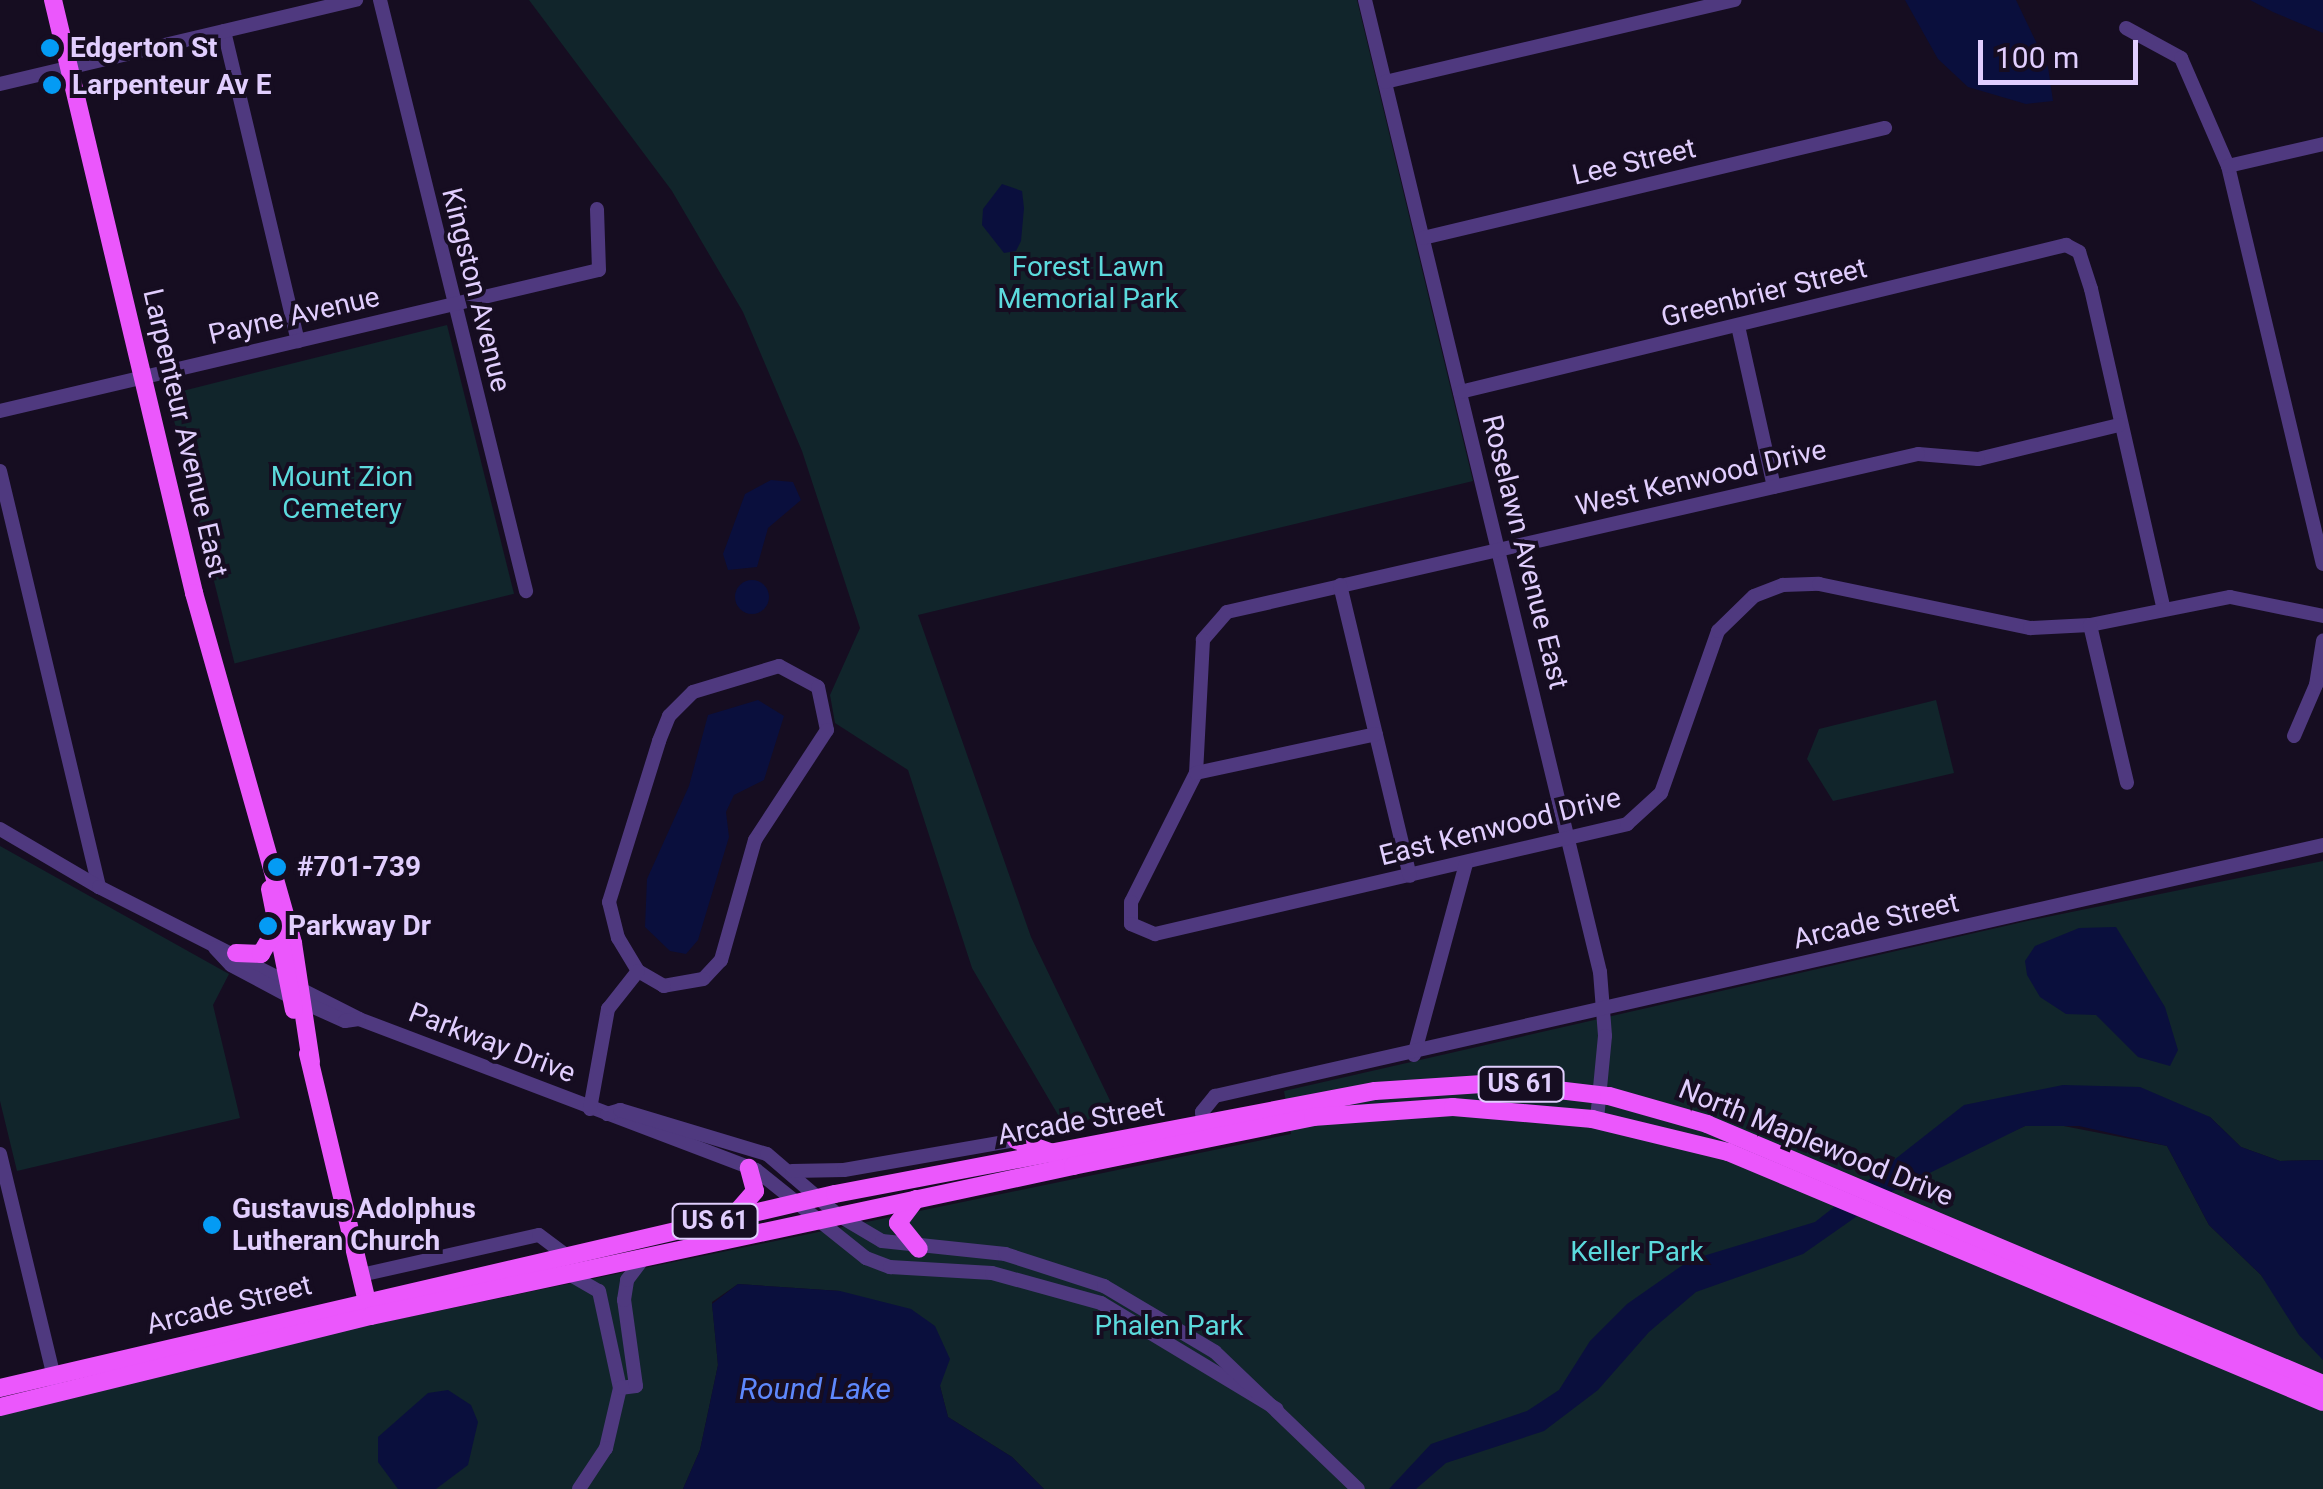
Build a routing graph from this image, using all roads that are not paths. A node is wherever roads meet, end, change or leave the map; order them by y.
1 (53, 0) edge
2 (356, 0) edge
3 (380, 0) edge
4 (1365, 0) edge
5 (1734, 0) edge
6 (2126, 28) dead end
7 (224, 31) junction
8 (70, 67) junction
9 (1385, 82) junction
10 (0, 84) edge
11 (1885, 128) dead end
12 (2323, 144) edge
13 (2228, 166) junction
14 (597, 209) dead end
15 (1422, 238) junction
16 (453, 304) junction
17 (1738, 326) junction
18 (298, 341) junction
19 (144, 375) junction
20 (1460, 392) junction
21 (0, 411) edge
22 (2119, 425) junction
23 (0, 472) edge
24 (1774, 488) junction
25 (1498, 550) junction
26 (2323, 564) edge
27 (1340, 585) junction
28 (526, 591) dead end
29 (2163, 607) junction
30 (2323, 616) edge
31 (2090, 624) junction
32 (2323, 641) edge
33 (1376, 734) junction
34 (2294, 736) dead end
35 (1196, 773) junction
36 (2127, 784) dead end
37 (0, 829) edge
38 (1569, 840) junction
39 (2323, 845) edge
40 (1466, 863) junction
41 (269, 876) junction
42 (1410, 876) junction
43 (99, 888) junction
44 (272, 922) junction
45 (215, 948) junction
46 (236, 953) junction
47 (638, 971) junction
48 (295, 991) junction
49 (1605, 1012) junction
50 (1414, 1055) junction
51 (1600, 1094) junction
52 (590, 1108) junction
53 (606, 1114) junction
54 (1597, 1120) junction
55 (1206, 1133) junction
56 (1016, 1140) joint
57 (0, 1154) edge
58 (1065, 1157) junction
59 (749, 1168) junction
60 (792, 1171) junction
61 (3, 1180) edge
62 (1819, 1180) junction
63 (820, 1198) junction
64 (917, 1199) junction
65 (798, 1202) junction
66 (838, 1215) junction
67 (732, 1217) junction
68 (1910, 1218) junction
69 (816, 1220) junction
70 (919, 1249) junction
71 (564, 1254) junction
72 (644, 1256) junction
73 (569, 1274) junction
74 (361, 1275) junction
75 (369, 1307) junction
76 (626, 1314) junction
77 (610, 1318) junction
78 (622, 1337) junction
79 (56, 1384) junction
80 (2323, 1384) edge
81 (0, 1388) edge
82 (2323, 1402) edge
83 (0, 1407) edge
84 (1277, 1409) junction
85 (579, 1489) edge
86 (1358, 1489) edge

1 - 8 main road, Larpenteur Avenue East
2 - 7 street
3 - 16 street, Kingston Avenue
4 - 9 street, Roselawn Avenue East
5 - 9 street
6 - 13 street
7 - 8 street
7 - 18 street
8 - 10 street
8 - 19 main road, Larpenteur Avenue East
9 - 15 street, Roselawn Avenue East
11 - 15 street, Lee Street
12 - 13 street
13 - 26 street
14 - 16 street, Payne Avenue
15 - 20 street, Roselawn Avenue East
16 - 18 street, Payne Avenue
16 - 28 street, Kingston Avenue
17 - 20 street, Greenbrier Street
17 - 22 street, Greenbrier Street
17 - 24 street
18 - 19 street, Payne Avenue
19 - 21 street, Payne Avenue
19 - 41 main road, Larpenteur Avenue East
20 - 25 street, Roselawn Avenue East
22 - 24 street, West Kenwood Drive
22 - 29 street
23 - 43 street
24 - 25 street, West Kenwood Drive
25 - 27 street, West Kenwood Drive
25 - 38 street, Roselawn Avenue East
27 - 33 street
27 - 35 street, West Kenwood Drive
29 - 30 street, East Kenwood Drive
29 - 31 street, East Kenwood Drive
31 - 36 street
31 - 38 street, East Kenwood Drive
32 - 34 street
33 - 35 street
33 - 42 street
35 - 42 street, East Kenwood Drive
37 - 43 street, Parkway Drive
38 - 40 street, East Kenwood Drive
38 - 49 street, Roselawn Avenue East
39 - 49 street, Arcade Street
40 - 42 street, East Kenwood Drive
40 - 50 street
41 - 44 main road, Larpenteur Avenue East
41 - 48 main road, Larpenteur Avenue East
43 - 45 street, Parkway Drive
44 - 46 main road
44 - 48 main road, Larpenteur Avenue East
45 - 46 street, Parkway Drive
45 - 48 street, Parkway Drive
46 - 48 street, Parkway Drive
47 - 47 street
47 - 52 street
48 - 52 street, Parkway Drive
48 - 74 main road, Larpenteur Avenue East
49 - 50 street, Arcade Street
49 - 51 street, Roselawn Avenue East
50 - 55 street, Arcade Street
51 - 54 street, Roselawn Avenue East
51 - 55 main road, North Maplewood Drive / US 61
51 - 62 main road, North Maplewood Drive / US 61
52 - 53 street, Parkway Drive
53 - 59 street, Parkway Drive
53 - 60 street, Parkway Drive
54 - 55 main road, North Maplewood Drive / US 61
54 - 62 main road, North Maplewood Drive / US 61
55 - 58 main road, Arcade Street / US 61
56 - 58 main road
56 - 60 street
57 - 61 street
58 - 63 main road, Arcade Street / US 61
58 - 64 main road, Arcade Street / US 61
59 - 65 street, Parkway Drive
59 - 67 main road
60 - 63 street, Parkway Drive
61 - 79 street
62 - 68 main road, North Maplewood Drive / US 61
63 - 65 main road, Arcade Street / US 61
63 - 66 street, Parkway Drive
64 - 66 main road, Arcade Street / US 61
64 - 70 main road
65 - 67 main road, Arcade Street / US 61
65 - 69 street, Parkway Drive
66 - 69 main road, Arcade Street / US 61
66 - 70 street, Parkway Drive
67 - 71 main road, Arcade Street / US 61
68 - 80 main road, North Maplewood Drive / US 61
68 - 82 main road, North Maplewood Drive / US 61
69 - 72 main road, Arcade Street / US 61
69 - 84 street, Parkway Drive
70 - 84 street, Parkway Drive
71 - 74 street
71 - 75 main road, Arcade Street / US 61
72 - 73 main road, Arcade Street / US 61
72 - 76 street
73 - 75 main road, Arcade Street / US 61
73 - 77 street
74 - 75 main road, Larpenteur Avenue East
75 - 79 main road, Arcade Street / US 61
76 - 77 street
76 - 78 street
77 - 78 street
78 - 85 street
79 - 81 main road, Arcade Street / US 61
79 - 83 main road, Arcade Street / US 61
84 - 86 street

